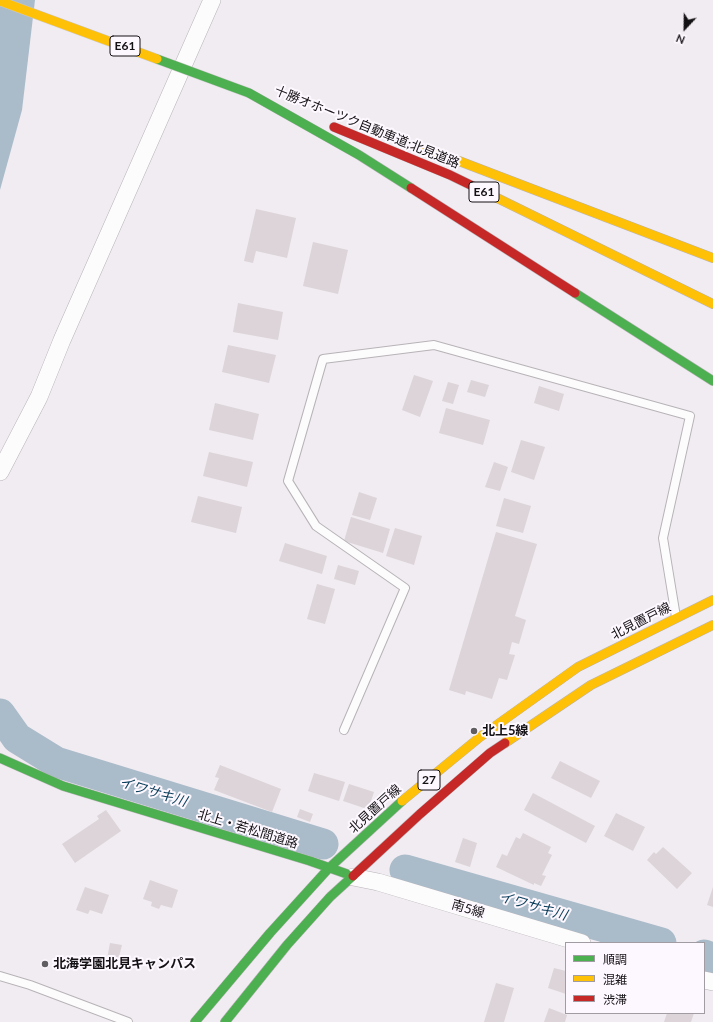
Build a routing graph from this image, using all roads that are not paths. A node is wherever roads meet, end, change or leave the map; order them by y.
1 (212, 0) edge
2 (0, 1) edge
3 (249, 93) junction
4 (294, 107) dead end
5 (314, 119) dead end
6 (369, 132) dead end
7 (414, 146) dead end
8 (713, 258) edge
9 (713, 304) edge
10 (713, 381) edge
11 (0, 472) edge
12 (713, 600) edge
13 (676, 618) junction
14 (713, 625) edge
15 (344, 730) dead end
16 (0, 758) edge
17 (329, 868) junction
18 (353, 877) junction
19 (579, 942) edge
20 (0, 976) edge
21 (128, 1022) edge
22 (195, 1022) edge
23 (225, 1022) edge

1 - 11 street
2 - 3 main road, 十勝オホーツク自動車道;北見道路 / E61, bridge
3 - 4 main road
3 - 5 main road, 十勝オホーツク自動車道;北見道路 / E61
3 - 10 main road
6 - 9 main road, 十勝オホーツク自動車道;北見道路 / E61
7 - 8 main road
12 - 13 main road, 北見置戸線 / 27
13 - 15 lane
13 - 17 main road, 北見置戸線 / 27
14 - 18 main road, 27
16 - 17 main road, 北上・若松間道路
17 - 18 main road, 北上・若松間道路
17 - 22 main road, 北見置戸線 / 27
18 - 19 street, 南5線
18 - 23 main road, 27
20 - 21 lane

